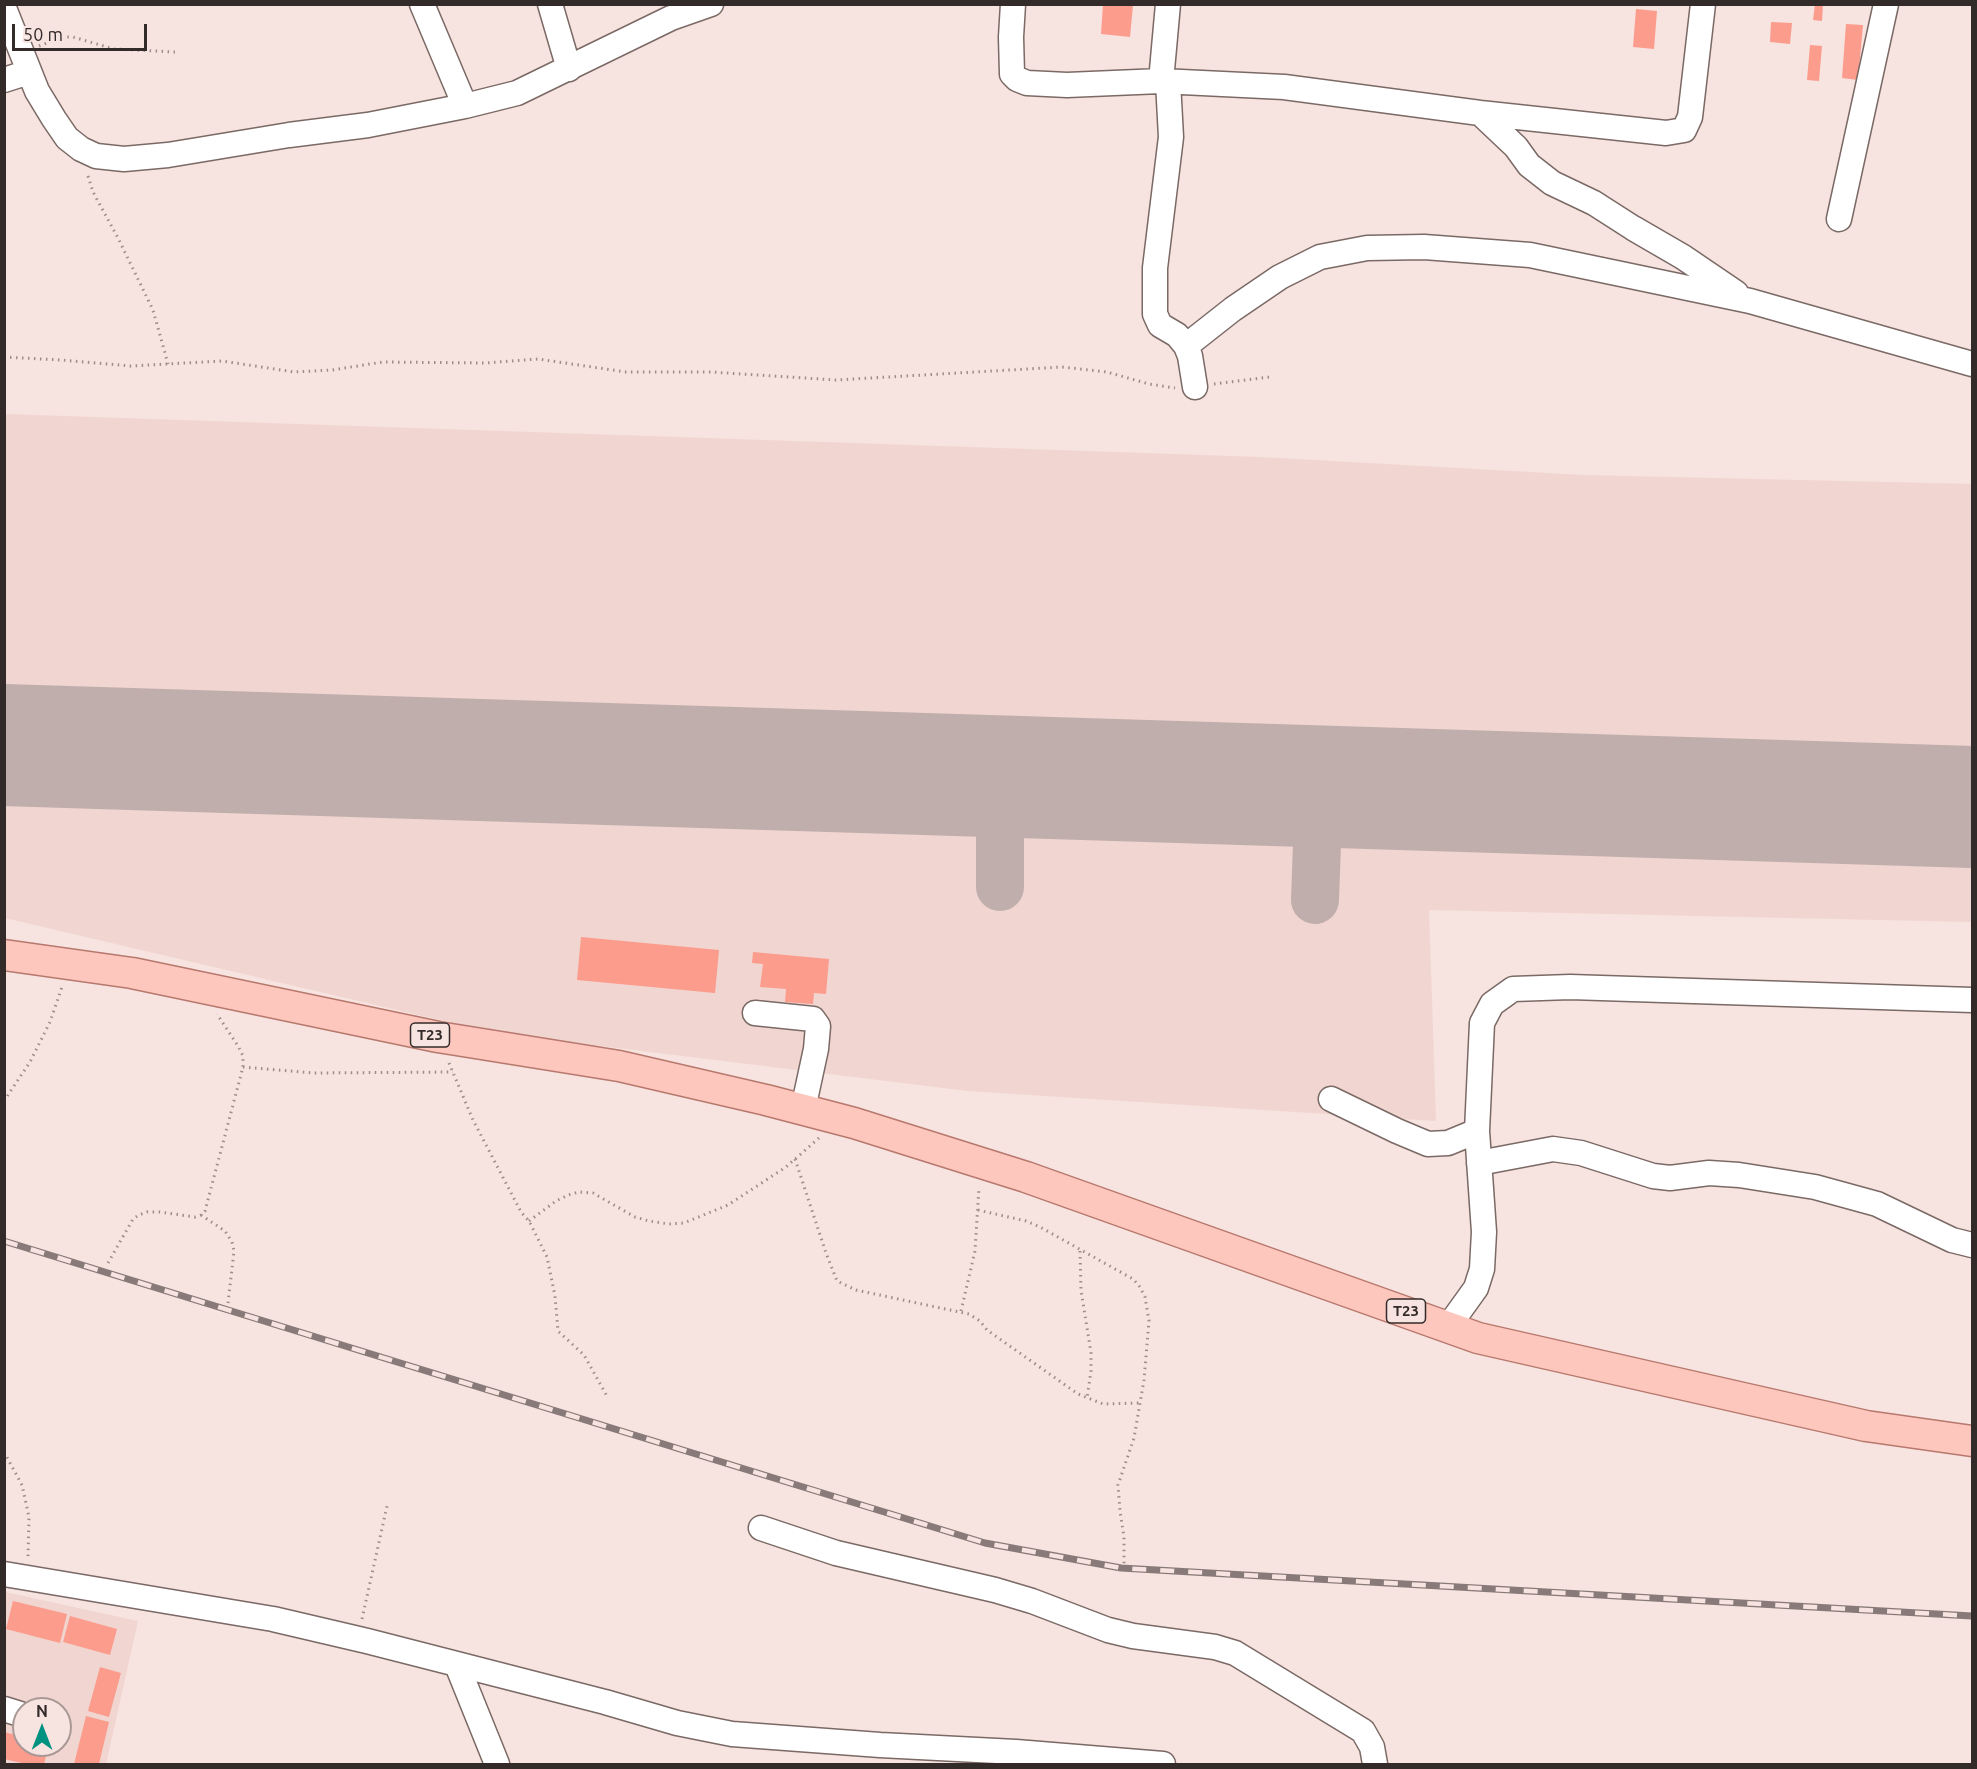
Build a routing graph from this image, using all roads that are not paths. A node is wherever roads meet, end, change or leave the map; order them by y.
1 (422, 4) edge
2 (550, 4) edge
3 (711, 4) edge
4 (1013, 4) edge
5 (1168, 4) edge
6 (1703, 4) edge
7 (1886, 4) edge
8 (4, 8) edge
9 (25, 61) junction
10 (569, 69) junction
11 (4, 80) edge
12 (1165, 82) junction
13 (465, 106) junction
14 (1480, 112) junction
15 (1839, 219) dead end
16 (1750, 302) junction
17 (1186, 346) junction
18 (1972, 364) edge
19 (1195, 387) road end
20 (4, 955) edge
21 (1972, 1000) edge
22 (755, 1013) dead end
23 (1331, 1099) dead end
24 (803, 1109) junction
25 (1477, 1131) junction
26 (1479, 1163) junction
27 (1972, 1245) edge
28 (1448, 1327) junction
29 (1972, 1441) edge
30 (761, 1528) dead end
31 (16, 1576) edge
32 (457, 1665) junction
33 (497, 1764) edge
34 (1163, 1764) edge
35 (1375, 1764) edge

1 - 13 street
2 - 10 street
3 - 10 street
4 - 12 street
5 - 12 street
6 - 14 street
7 - 15 street
8 - 9 street
9 - 11 street
9 - 13 street
10 - 13 street
12 - 14 street
12 - 17 street
14 - 16 street
16 - 17 street
16 - 18 street
17 - 19 street
20 - 24 main road, T23
21 - 25 street
22 - 24 street
23 - 25 street
24 - 28 main road, T23
25 - 26 street
26 - 27 street
26 - 28 street
28 - 29 main road, T23
30 - 35 street
31 - 32 street
32 - 33 street
32 - 34 street

